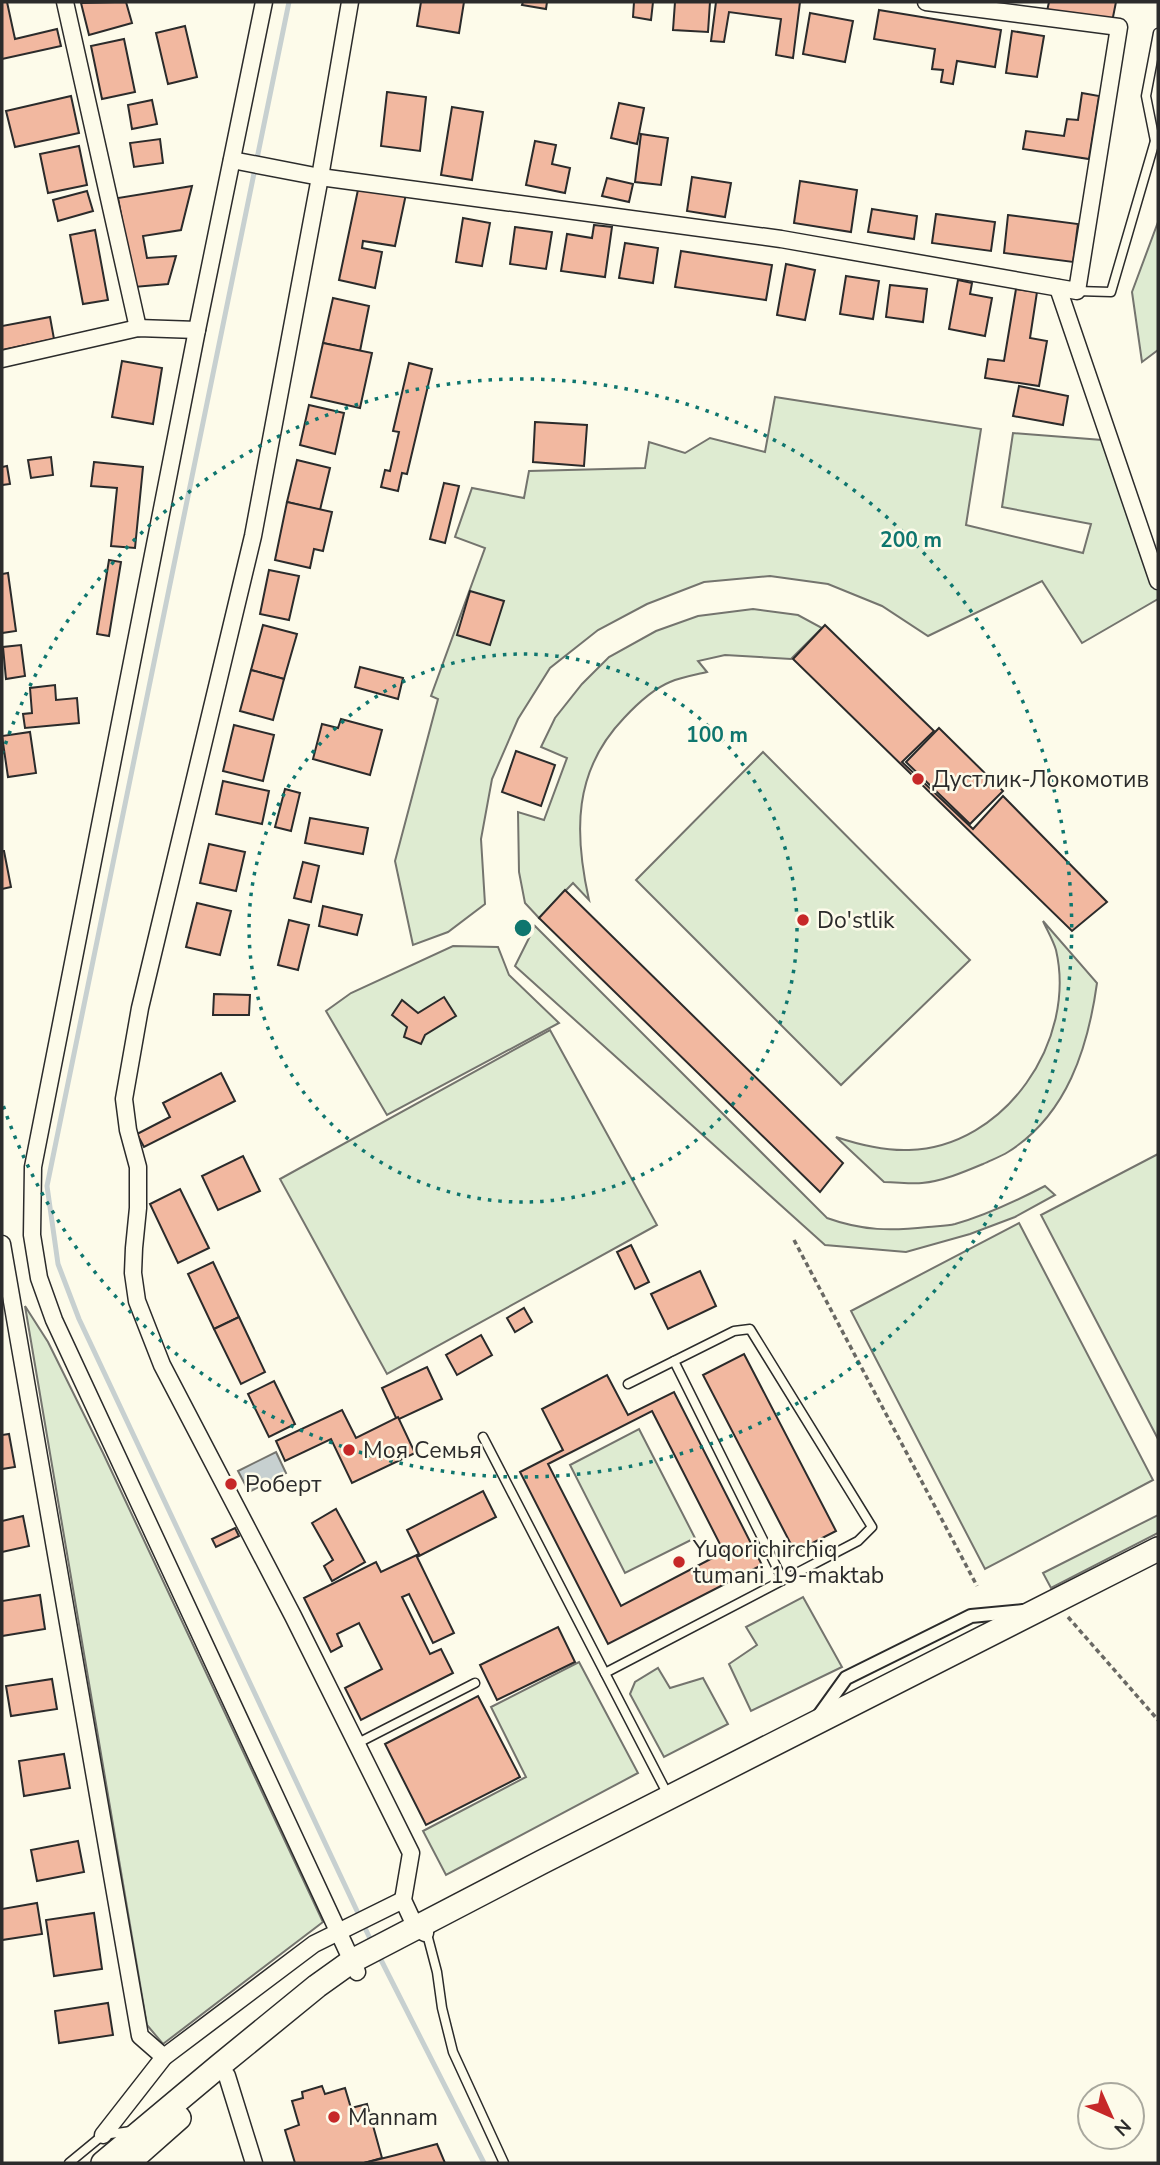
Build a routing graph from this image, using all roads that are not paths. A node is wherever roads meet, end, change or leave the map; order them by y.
1 (65, 2) edge
2 (264, 2) edge
3 (350, 2) edge
4 (926, 2) edge
5 (1158, 33) edge
6 (1157, 138) edge
7 (247, 163) junction
8 (320, 177) junction
9 (1058, 288) junction
10 (1077, 291) junction
11 (138, 328) junction
12 (197, 330) junction
13 (2, 359) edge
14 (1158, 581) edge
15 (2, 1244) edge
16 (674, 1361) junction
17 (628, 1384) dead end
18 (483, 1437) dead end
19 (1158, 1549) edge
20 (1158, 1564) edge
21 (783, 1580) junction
22 (1052, 1611) junction
23 (605, 1673) junction
24 (475, 1683) dead end
25 (356, 1744) junction
26 (669, 1797) junction
27 (403, 1900) junction
28 (419, 1931) junction
29 (340, 1932) junction
30 (360, 1963) junction
31 (164, 2057) junction
32 (223, 2071) junction
33 (141, 2130) junction
34 (103, 2135) junction
35 (69, 2163) edge
36 (103, 2163) edge
37 (128, 2163) edge
38 (254, 2163) edge
39 (504, 2163) edge

1 - 11 street
2 - 7 street
3 - 8 street
4 - 10 street
5 - 6 lane
6 - 10 lane
7 - 8 street
7 - 12 street
8 - 9 street
8 - 25 street
9 - 10 street
9 - 14 street
11 - 12 street
11 - 13 street
12 - 29 street
15 - 31 street
16 - 17 lane
16 - 21 lane
16 - 21 lane
18 - 23 lane
19 - 22 main road
20 - 22 main road
21 - 23 lane
22 - 26 main road
22 - 28 main road
23 - 26 lane
24 - 25 lane
25 - 27 street
26 - 28 main road
27 - 28 street
27 - 29 street
28 - 30 main road
28 - 39 lane
29 - 30 street
29 - 31 street
30 - 32 main road
31 - 34 street
32 - 33 main road
32 - 37 main road
32 - 38 street
33 - 34 lane
33 - 36 main road
34 - 35 lane

